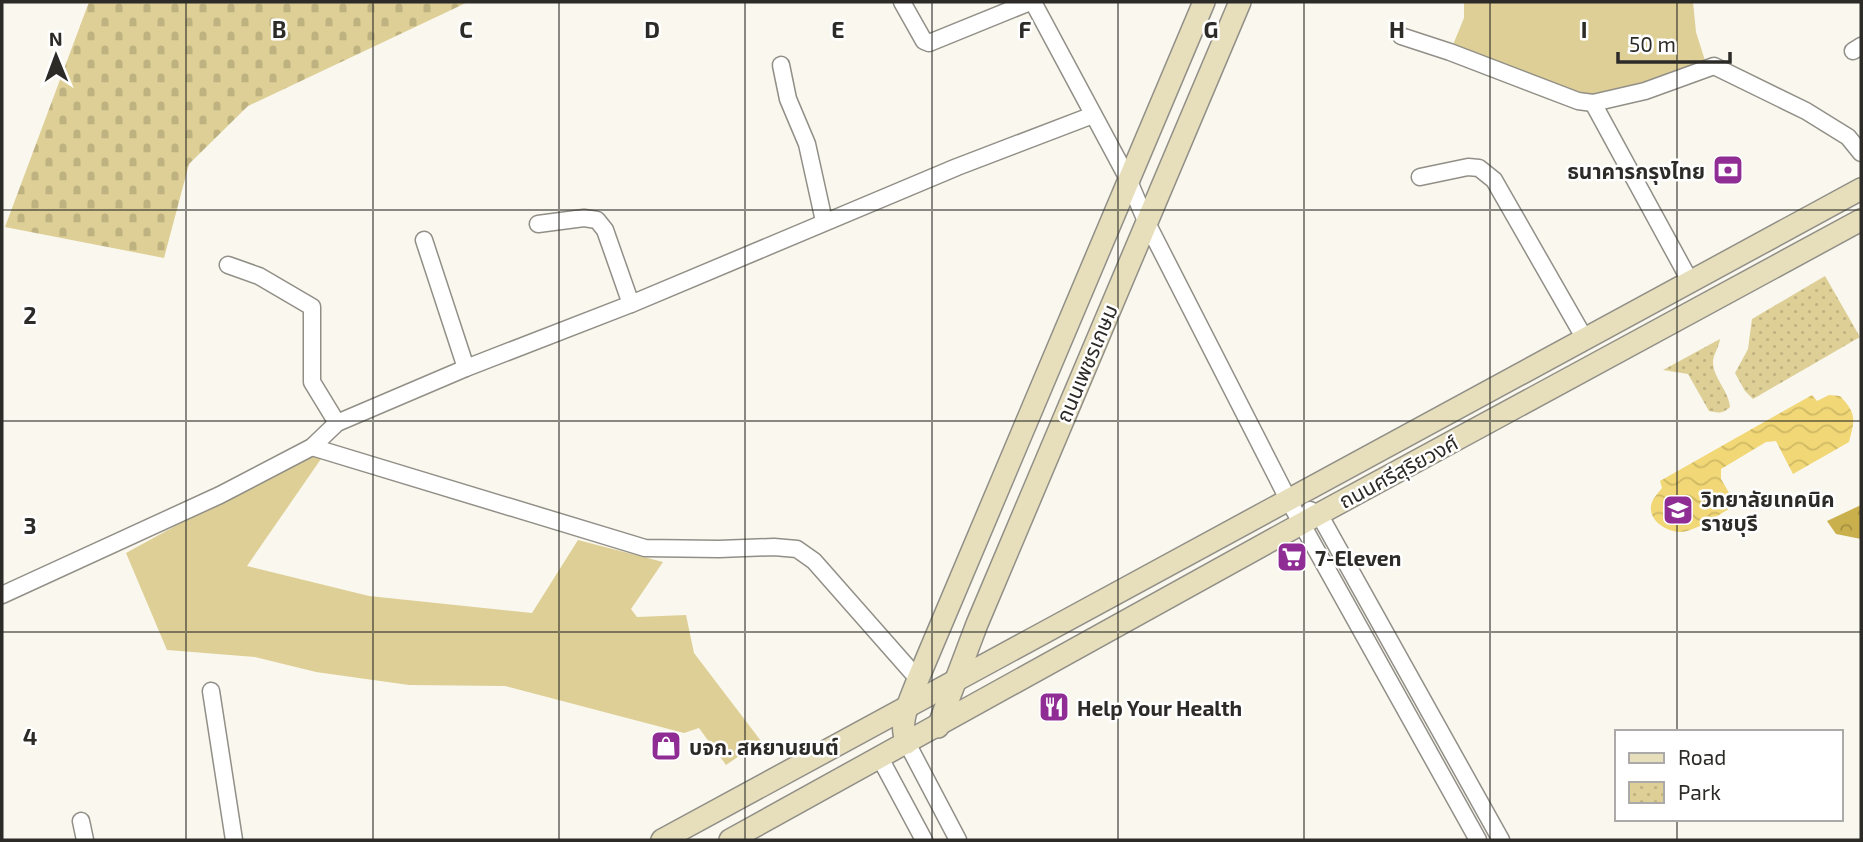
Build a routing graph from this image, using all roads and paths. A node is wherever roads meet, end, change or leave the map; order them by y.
1 (902, 2) edge
2 (1031, 2) edge
3 (1204, 2) edge
4 (1240, 2) edge
5 (1401, 36) dead end
6 (780, 65) dead end
7 (1594, 103) junction
8 (1093, 115) junction
9 (1861, 153) edge
10 (1420, 177) dead end
11 (1128, 179) junction
12 (1858, 199) edge
13 (1861, 219) edge
14 (824, 221) junction
15 (1146, 221) junction
16 (538, 224) dead end
17 (424, 240) dead end
18 (228, 265) dead end
19 (1690, 281) junction
20 (631, 304) junction
21 (1585, 339) junction
22 (466, 368) junction
23 (337, 423) junction
24 (312, 447) junction
25 (1289, 500) junction
26 (1311, 519) junction
27 (2, 595) edge
28 (918, 679) junction
29 (954, 682) junction
30 (211, 691) dead end
31 (909, 705) junction
32 (938, 727) junction
33 (907, 743) junction
34 (1455, 757) junction
35 (880, 758) junction
36 (1438, 767) junction
37 (81, 821) dead end
38 (85, 840) edge
39 (234, 840) edge
40 (662, 840) edge
41 (730, 840) edge
42 (924, 840) edge
43 (958, 840) edge
44 (1478, 840) edge
45 (1501, 840) edge

1 - 2 street
2 - 8 street
3 - 11 main road, ถนนเพชรเกษม
4 - 15 main road, ถนนเพชรเกษม
5 - 7 street
6 - 14 street
7 - 9 street
7 - 19 street
8 - 11 street
8 - 14 street
10 - 21 street
11 - 15 street
11 - 28 main road, ถนนเพชรเกษม
12 - 19 main road, ถนนศรีสุริยวงศ์
13 - 26 main road, ถนนศรีสุริยวงศ์
14 - 20 street
15 - 25 street
15 - 29 main road, ถนนเพชรเกษม
16 - 20 street
17 - 22 street
18 - 23 street
19 - 21 main road, ถนนศรีสุริยวงศ์
20 - 22 street
21 - 25 main road, ถนนศรีสุริยวงศ์
22 - 23 street
23 - 24 street
24 - 27 street
24 - 28 street
25 - 26 street
25 - 29 main road, ถนนศรีสุริยวงศ์
26 - 32 main road, ถนนศรีสุริยวงศ์
26 - 34 street
26 - 36 street
28 - 31 main road, ถนนเพชรเกษม
29 - 31 main road, ถนนศรีสุริยวงศ์
29 - 32 main road, ถนนเพชรเกษม
30 - 39 street
31 - 33 main road, ถนนเพชรเกษม
31 - 40 main road
32 - 33 main road, ถนนศรีสุริยวงศ์
33 - 35 main road
33 - 43 street
34 - 36 street
34 - 45 street
35 - 41 main road
35 - 42 street
36 - 44 street
37 - 38 street

